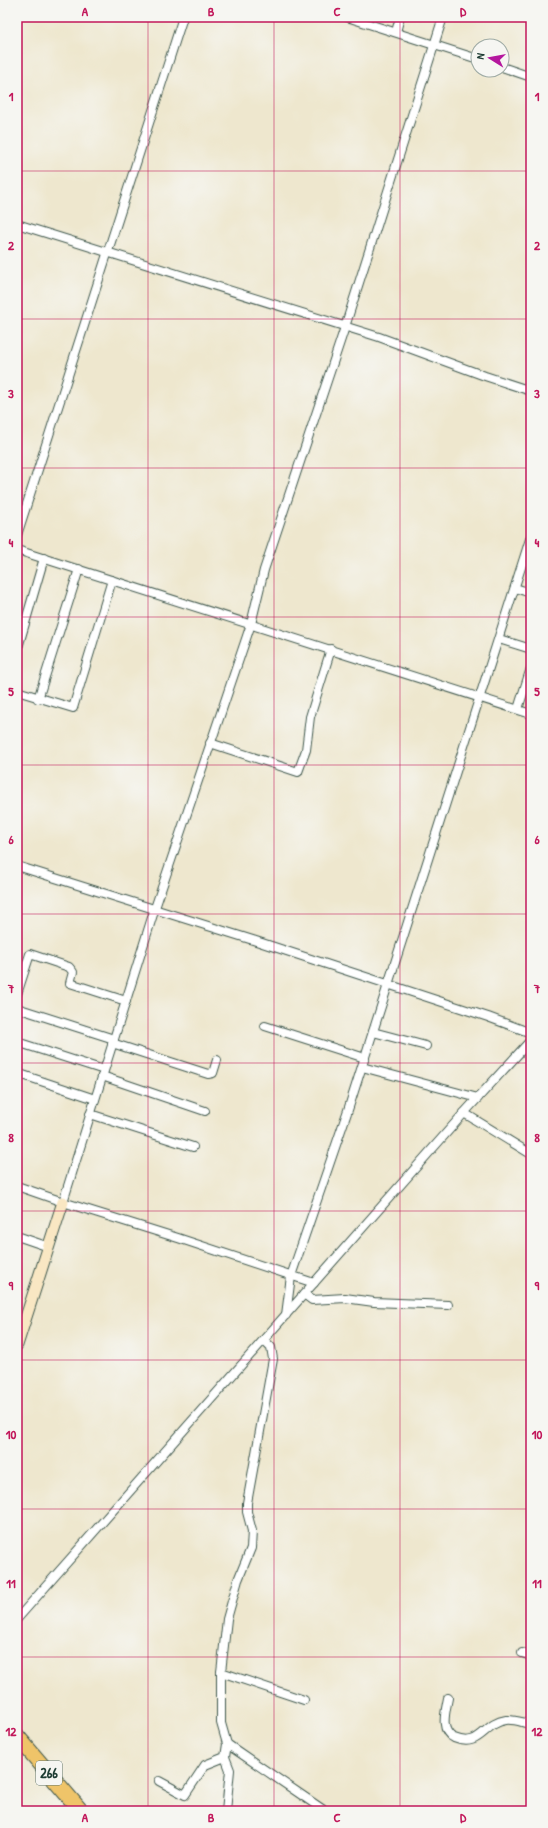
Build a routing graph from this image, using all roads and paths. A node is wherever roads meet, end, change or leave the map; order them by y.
1 (183, 17) edge
2 (347, 17) edge
3 (400, 17) edge
4 (443, 17) edge
5 (396, 32) junction
6 (435, 45) junction
7 (470, 56) edge
8 (510, 70) edge
9 (531, 77) edge
10 (17, 224) edge
11 (108, 252) junction
12 (345, 327) junction
13 (531, 391) edge
14 (17, 535) edge
15 (531, 536) edge
16 (17, 550) edge
17 (44, 558) junction
18 (79, 569) junction
19 (112, 580) junction
20 (515, 588) junction
21 (531, 593) edge
22 (251, 624) junction
23 (499, 639) junction
24 (331, 649) junction
25 (531, 649) edge
26 (17, 651) edge
27 (531, 668) edge
28 (17, 691) edge
29 (481, 697) junction
30 (38, 698) junction
31 (518, 709) junction
32 (531, 714) edge
33 (210, 743) junction
34 (17, 866) edge
35 (155, 908) junction
36 (388, 985) junction
37 (17, 994) edge
38 (126, 1001) junction
39 (17, 1008) edge
40 (265, 1026) dead end
41 (373, 1032) junction
42 (531, 1033) edge
43 (531, 1040) edge
44 (113, 1041) junction
45 (17, 1042) edge
46 (426, 1046) dead end
47 (365, 1058) junction
48 (217, 1060) dead end
49 (362, 1067) junction
50 (17, 1073) edge
51 (103, 1073) junction
52 (478, 1098) junction
53 (95, 1099) junction
54 (205, 1111) dead end
55 (464, 1113) junction
56 (90, 1114) junction
57 (193, 1148) dead end
58 (531, 1154) edge
59 (17, 1186) edge
60 (63, 1202) junction
61 (17, 1236) edge
62 (48, 1247) junction
63 (292, 1276) junction
64 (314, 1282) junction
65 (304, 1294) junction
66 (448, 1305) dead end
67 (286, 1315) junction
68 (264, 1340) junction
69 (17, 1345) edge
70 (17, 1619) edge
71 (522, 1653) dead end
72 (531, 1656) edge
73 (221, 1672) junction
74 (448, 1698) dead end
75 (304, 1700) dead end
76 (531, 1724) edge
77 (17, 1736) edge
78 (228, 1744) junction
79 (225, 1757) junction
80 (159, 1781) dead end
81 (81, 1811) edge
82 (226, 1811) edge
83 (325, 1811) edge

1 - 11 street
2 - 5 street
3 - 5 street
4 - 6 street
5 - 6 street
6 - 7 street
6 - 12 street
8 - 9 street
10 - 11 street
11 - 12 street
11 - 14 street
12 - 13 street
12 - 22 street
15 - 20 street
16 - 17 street
17 - 18 street
17 - 26 street
18 - 19 street
18 - 30 street
19 - 22 street
19 - 30 street
20 - 21 street
20 - 23 street
22 - 24 street
22 - 33 street
23 - 25 street
23 - 29 street
24 - 29 street
24 - 33 street
27 - 31 street
28 - 30 street
29 - 31 street
29 - 36 street
31 - 32 street
33 - 35 street
34 - 35 street
35 - 36 street
35 - 38 street
36 - 41 street
36 - 42 street
37 - 38 street
38 - 44 street
39 - 44 street
40 - 47 street
41 - 46 street
41 - 47 street
43 - 52 street
44 - 48 street
44 - 51 street
45 - 51 street
47 - 49 street
49 - 52 street
49 - 63 street
50 - 53 street
51 - 53 street
51 - 54 street
52 - 55 street
53 - 56 street
55 - 58 street
55 - 64 street
56 - 57 street
56 - 60 street
59 - 60 street
60 - 62 street
60 - 63 street
61 - 62 street
62 - 69 street
63 - 64 street
63 - 67 street
64 - 65 street
65 - 66 street
65 - 67 street
67 - 68 street
68 - 70 street
68 - 73 street
71 - 72 street
73 - 75 street
73 - 78 street
74 - 76 street
77 - 81 highway, 266
78 - 79 street
78 - 83 street
79 - 80 street
79 - 82 street

